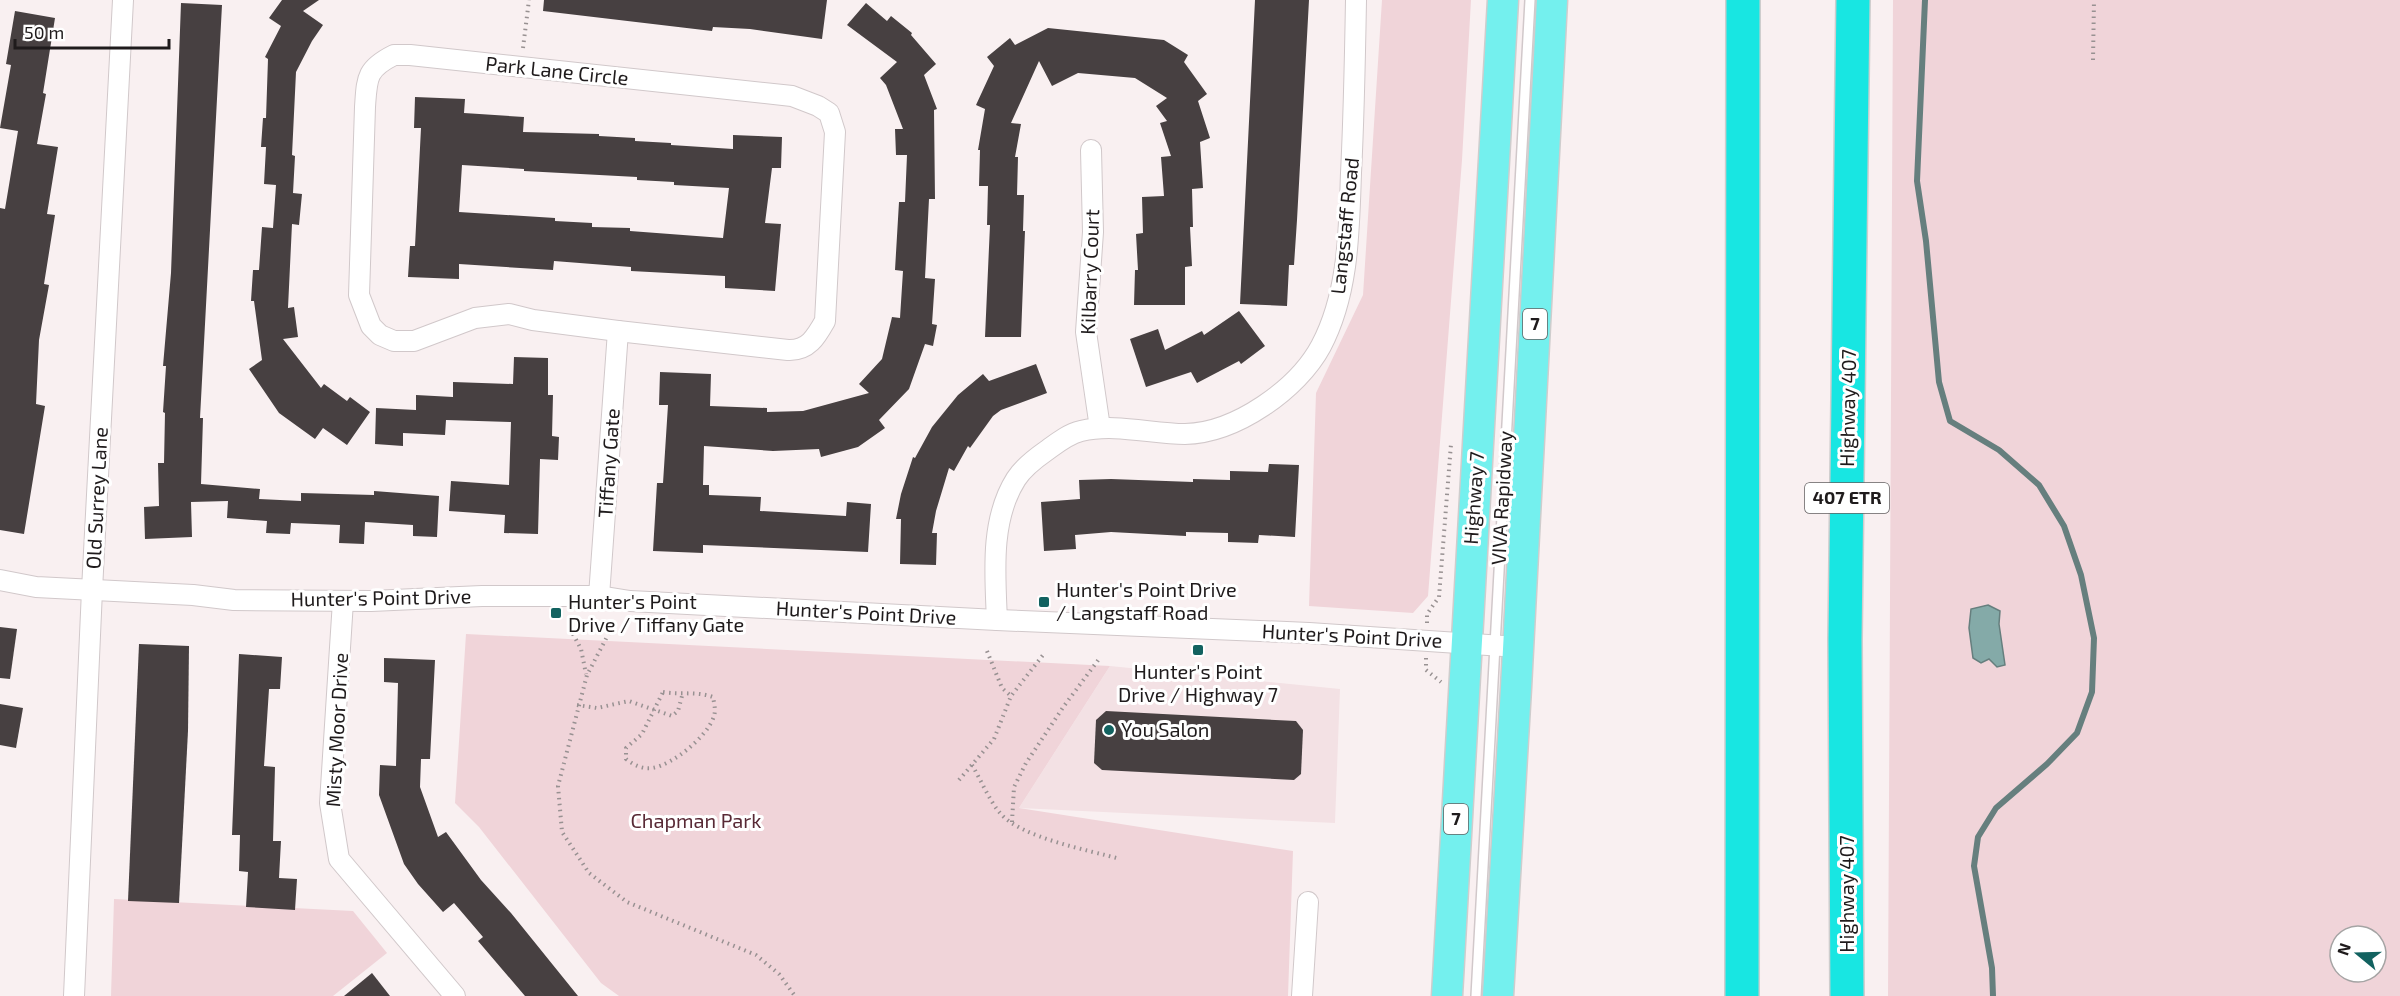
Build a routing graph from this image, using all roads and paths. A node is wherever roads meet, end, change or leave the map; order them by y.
1 (123, 0) edge
2 (529, 0) edge
3 (1356, 0) edge
4 (1503, 0) edge
5 (1530, 0) edge
6 (1552, 0) edge
7 (1743, 0) edge
8 (1853, 0) edge
9 (2094, 0) edge
10 (2093, 60) dead end
11 (521, 67) junction
12 (1091, 150) dead end
13 (618, 331) junction
14 (1100, 428) junction
15 (0, 580) edge
16 (92, 590) junction
17 (599, 596) junction
18 (343, 601) junction
19 (997, 620) junction
20 (609, 633) dead end
21 (573, 634) dead end
22 (1492, 645) junction
23 (987, 651) dead end
24 (1043, 655) dead end
25 (1099, 659) dead end
26 (586, 675) junction
27 (682, 696) junction
28 (1011, 696) junction
29 (577, 705) junction
30 (655, 710) junction
31 (972, 765) junction
32 (959, 780) dead end
33 (1012, 822) junction
34 (1120, 860) dead end
35 (1308, 902) dead end
36 (74, 996) edge
37 (455, 996) edge
38 (795, 996) edge
39 (1302, 996) edge
40 (1447, 996) edge
41 (1476, 996) edge
42 (1498, 996) edge
43 (1742, 996) edge
44 (1847, 996) edge

1 - 16 street, Old Surrey Lane
2 - 11 path
3 - 14 street, Langstaff Road
4 - 22 main road, Highway 7 / 7
5 - 22 lane, VIVA Rapidway
6 - 22 main road, Highway 7 / 7
7 - 43 highway
8 - 44 highway, Highway 407 / 407 ETR
9 - 10 path
11 - 13 street, Park Lane Circle
11 - 13 street, Park Lane Circle
12 - 14 street, Kilbarry Court
13 - 17 street, Tiffany Gate
14 - 19 street, Langstaff Road
15 - 16 street, Hunter's Point Drive
16 - 18 street, Hunter's Point Drive
16 - 36 street, Old Surrey Lane
17 - 18 street, Hunter's Point Drive
17 - 19 street, Hunter's Point Drive
18 - 37 street, Misty Moor Drive
19 - 22 street, Hunter's Point Drive
20 - 26 path
21 - 26 path
22 - 40 main road, Highway 7 / 7
22 - 41 lane, VIVA Rapidway
22 - 42 main road, Highway 7 / 7
23 - 28 path
24 - 28 path
25 - 33 path
26 - 29 path
27 - 30 path
27 - 30 path
27 - 30 path
28 - 31 path
29 - 30 path
29 - 38 path
31 - 32 path
31 - 33 path
33 - 34 path
35 - 39 street

